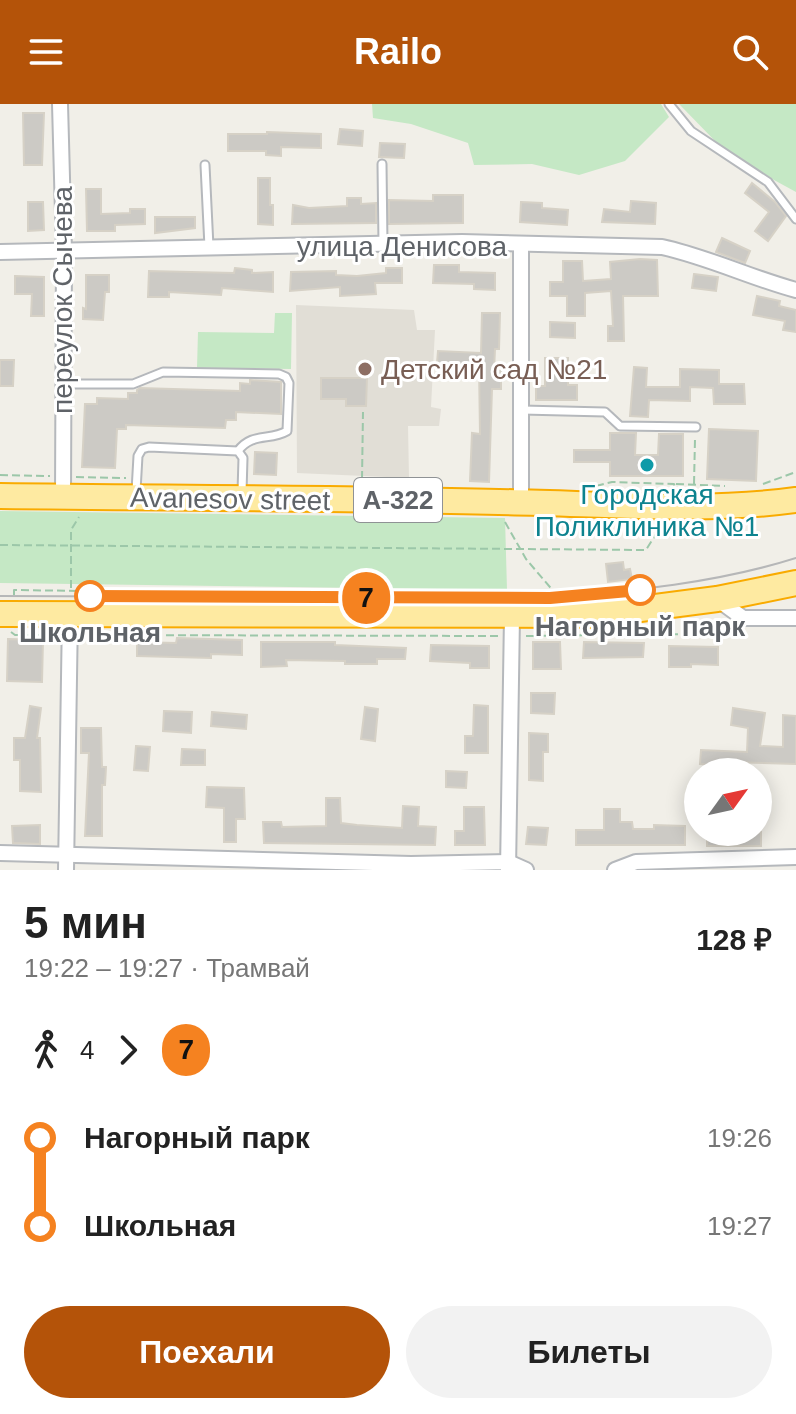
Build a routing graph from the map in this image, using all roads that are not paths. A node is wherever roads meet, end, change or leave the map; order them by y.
1 (60, 104) edge
2 (669, 104) edge
3 (382, 164) dead end
4 (205, 165) dead end
5 (796, 219) edge
6 (383, 244) junction
7 (521, 245) junction
8 (209, 248) junction
9 (64, 251) junction
10 (0, 252) edge
11 (796, 290) edge
12 (63, 384) junction
13 (522, 410) junction
14 (696, 427) road end
15 (238, 451) junction
16 (70, 494) junction
17 (0, 496) edge
18 (136, 497) junction
19 (242, 500) junction
20 (796, 500) edge
21 (521, 502) junction
22 (796, 583) edge
23 (717, 599) junction
24 (70, 613) junction
25 (8, 614) edge
26 (512, 616) junction
27 (796, 618) edge
28 (0, 853) edge
29 (66, 853) junction
30 (796, 857) edge
31 (213, 864) edge
32 (508, 866) edge
33 (408, 867) edge
34 (66, 870) edge
35 (526, 870) edge
36 (615, 870) edge

1 - 9 street, переулок Сычева
2 - 5 lane
3 - 6 lane
4 - 8 lane
6 - 7 street, улица Денисова
6 - 8 street, улица Денисова
7 - 11 street, улица Денисова
7 - 13 street
8 - 9 street, улица Денисова
9 - 10 street, улица Денисова
9 - 12 street, переулок Сычева
12 - 15 lane
12 - 16 street, переулок Сычева
13 - 14 lane
13 - 21 street
15 - 18 lane
15 - 19 lane
16 - 17 highway, Avanesov street / А-322
16 - 18 highway, Avanesov street / А-322
18 - 19 highway, Avanesov street / А-322
19 - 21 highway, Avanesov street / А-322
20 - 21 highway, Avanesov street / А-322
22 - 23 highway
23 - 26 highway
23 - 27 street
24 - 25 highway
24 - 26 highway
24 - 29 street
26 - 32 street
28 - 29 street
29 - 31 street
29 - 34 street
30 - 36 street
31 - 33 street
32 - 33 street
32 - 35 street

